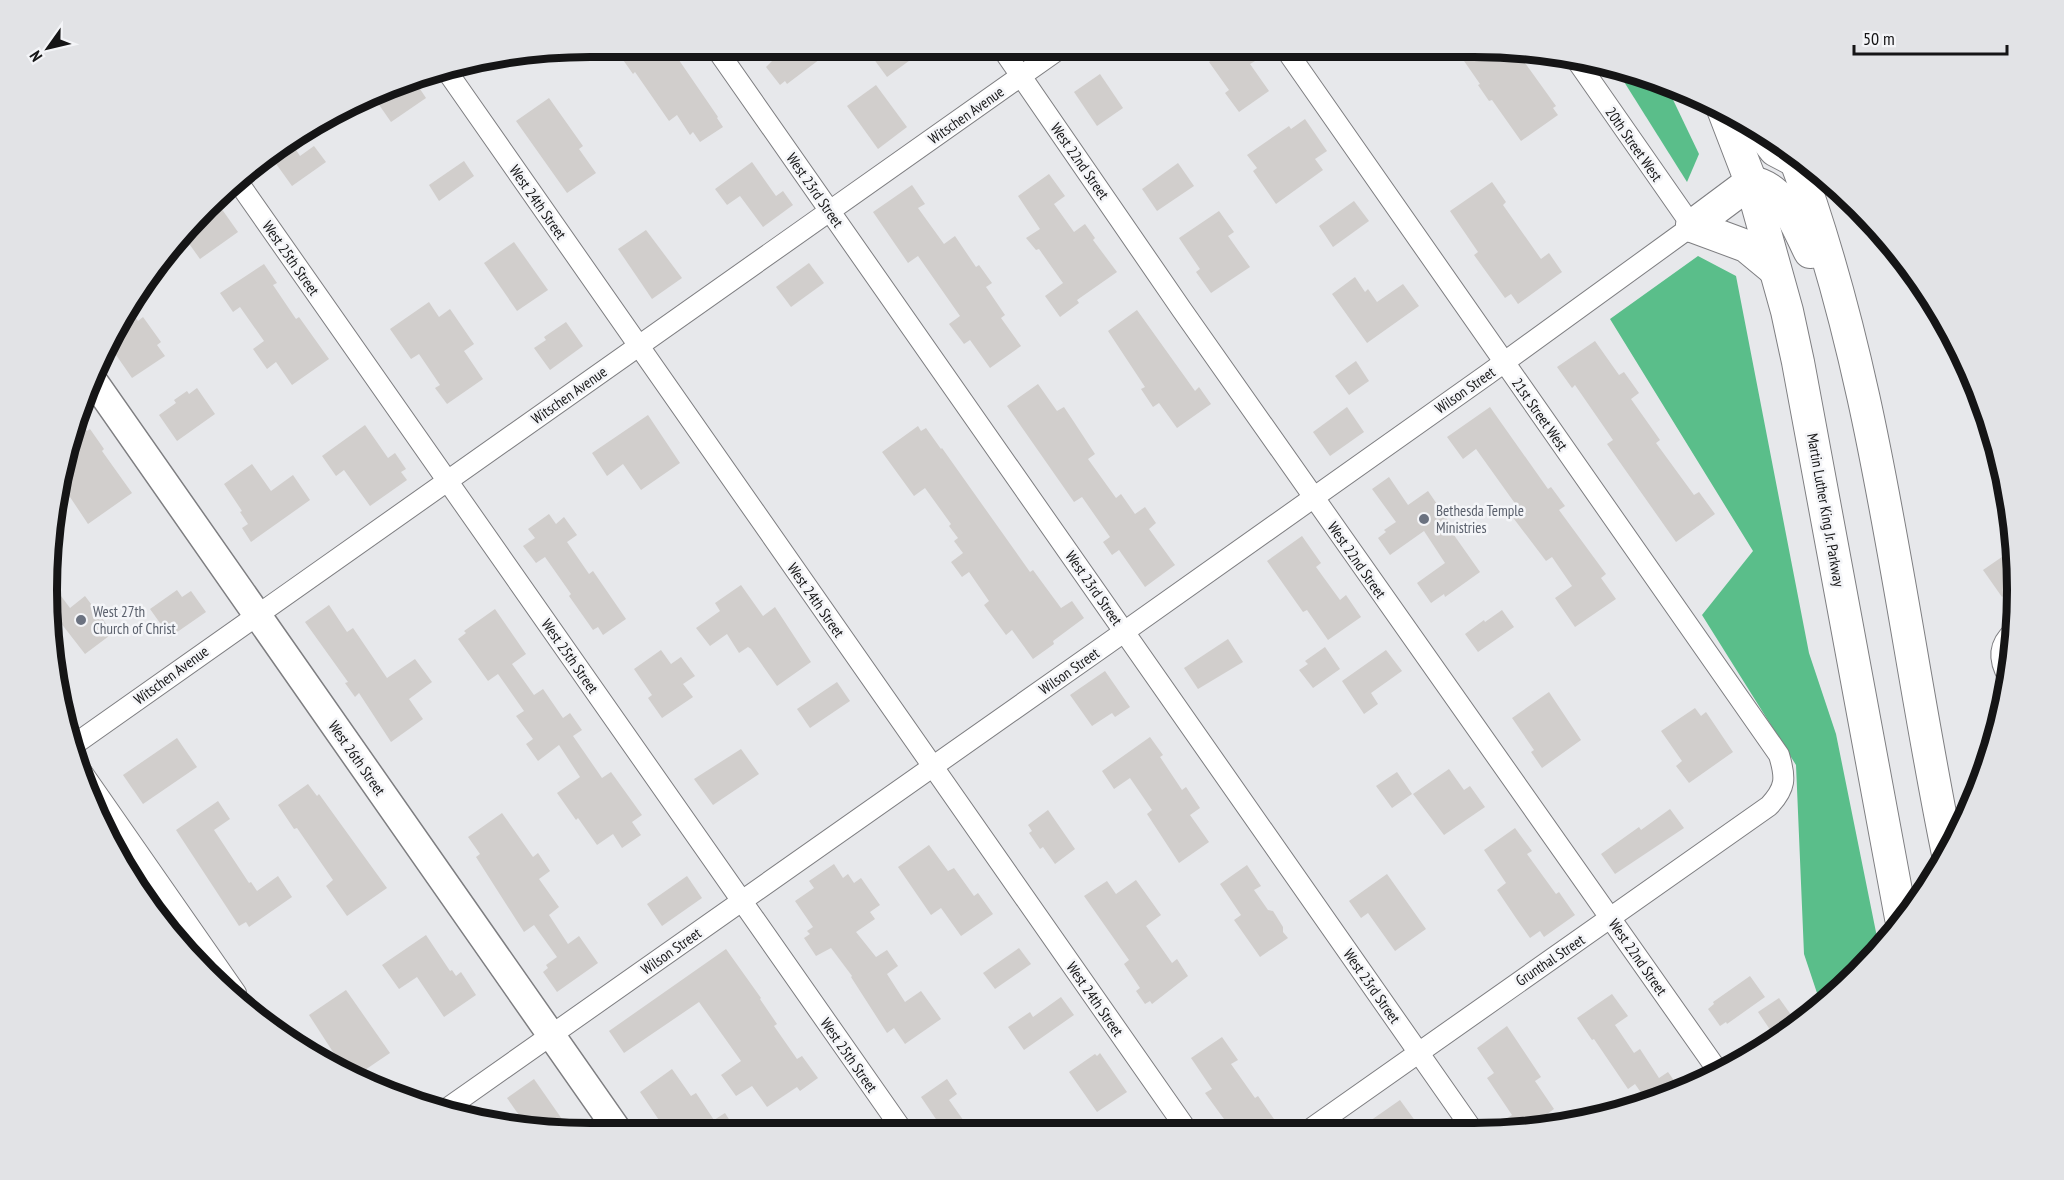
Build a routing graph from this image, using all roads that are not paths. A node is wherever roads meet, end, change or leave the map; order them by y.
1 (722, 57) edge
2 (1008, 57) edge
3 (1048, 57) edge
4 (1291, 57) edge
5 (1582, 68) edge
6 (450, 76) edge
7 (1021, 76) junction
8 (1728, 121) edge
9 (1800, 169) edge
10 (1751, 182) junction
11 (241, 187) edge
12 (830, 211) junction
13 (1692, 226) junction
14 (1775, 270) junction
15 (1847, 324) junction
16 (639, 346) junction
17 (1504, 362) junction
18 (98, 387) edge
19 (447, 481) junction
20 (1313, 497) junction
21 (257, 615) junction
22 (1125, 632) junction
23 (2004, 641) edge
24 (2001, 664) edge
25 (79, 741) edge
26 (933, 767) junction
27 (1784, 785) joint
28 (99, 797) edge
29 (1945, 839) edge
30 (742, 902) junction
31 (1900, 910) edge
32 (1610, 918) junction
33 (227, 980) edge
34 (551, 1034) junction
35 (1418, 1052) junction
36 (1714, 1066) edge
37 (452, 1105) edge
38 (613, 1123) edge
39 (897, 1123) edge
40 (1182, 1123) edge
41 (1319, 1123) edge
42 (1468, 1123) edge

1 - 12 street, West 23rd Street
2 - 7 street, West 22nd Street
3 - 7 street, Witschen Avenue
4 - 17 street, 21st Street West
5 - 13 street, 20th Street West
6 - 16 street, West 24th Street
7 - 12 street, Witschen Avenue
7 - 20 street, West 22nd Street
8 - 10 highway, Martin Luther King Jr. Parkway
9 - 15 highway
10 - 13 highway
10 - 14 highway, Martin Luther King Jr. Parkway
10 - 15 highway
11 - 19 street, West 25th Street
12 - 16 street, Witschen Avenue
12 - 22 street, West 23rd Street
13 - 14 highway
13 - 17 street, Wilson Street
14 - 31 highway, Martin Luther King Jr. Parkway
15 - 29 highway
16 - 19 street, Witschen Avenue
16 - 26 street, West 24th Street
17 - 20 street, Wilson Street
17 - 27 street, 21st Street West
18 - 21 main road, West 26th Street
19 - 21 street, Witschen Avenue
19 - 30 street, West 25th Street
20 - 22 street, Wilson Street
20 - 32 street, West 22nd Street
21 - 25 street, Witschen Avenue
21 - 34 main road, West 26th Street
22 - 26 street, Wilson Street
22 - 35 street, West 23rd Street
23 - 24 street
26 - 30 street, Wilson Street
26 - 40 street, West 24th Street
27 - 32 street, Grunthal Street
28 - 33 street
30 - 34 street, Wilson Street
30 - 39 street, West 25th Street
32 - 35 street, Grunthal Street
32 - 36 street, West 22nd Street
34 - 37 street, Wilson Street
34 - 38 main road, West 26th Street
35 - 41 street, Grunthal Street
35 - 42 street, West 23rd Street

